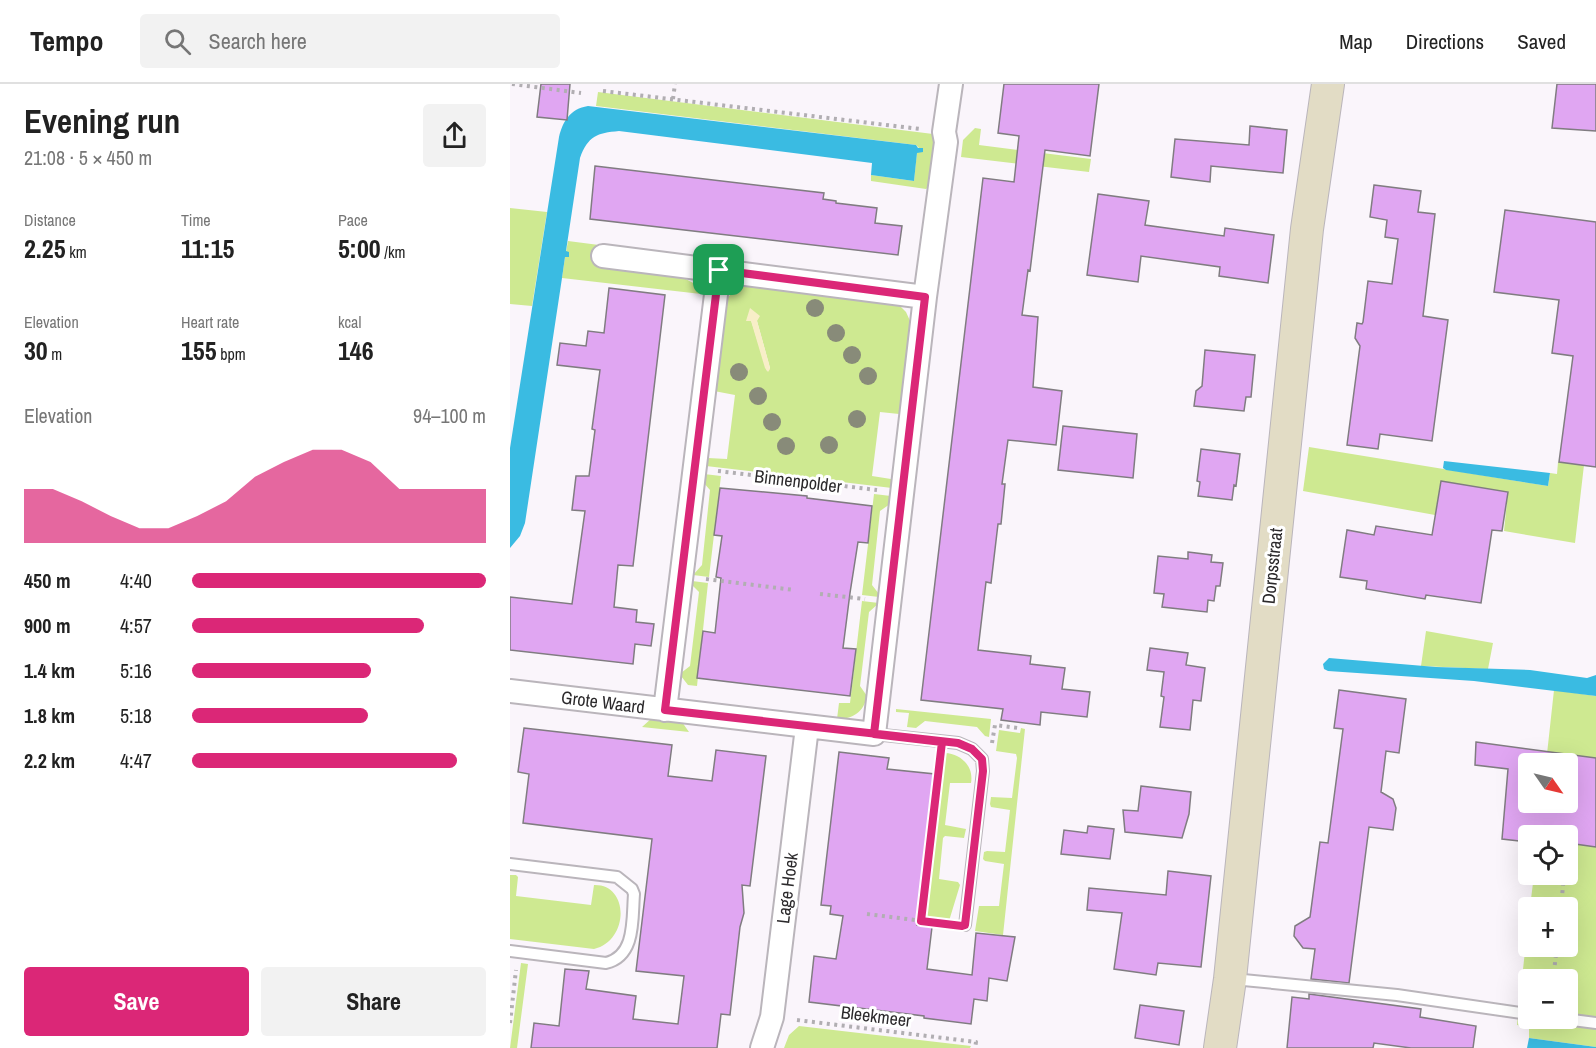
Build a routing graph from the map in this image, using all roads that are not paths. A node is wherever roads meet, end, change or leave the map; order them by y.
1 (951, 84) edge
2 (1328, 84) edge
3 (603, 256) dead end
4 (719, 270) junction
5 (925, 297) junction
6 (510, 691) edge
7 (665, 710) junction
8 (807, 727) junction
9 (874, 734) junction
10 (510, 864) edge
11 (965, 925) road end
12 (514, 951) edge
13 (1230, 979) junction
14 (1518, 1013) edge
15 (1578, 1021) edge
16 (1596, 1023) edge
17 (762, 1048) edge
18 (1220, 1048) edge

1 - 5 street
2 - 13 street, Dorpsstraat
3 - 4 street
4 - 5 street
4 - 7 street
5 - 9 street
6 - 7 street, Grote Waard
7 - 8 street, Grote Waard
8 - 9 street, Grote Waard
8 - 17 street, Lage Hoek
9 - 11 lane
10 - 12 lane
13 - 14 lane
13 - 18 street, Dorpsstraat
15 - 16 lane

